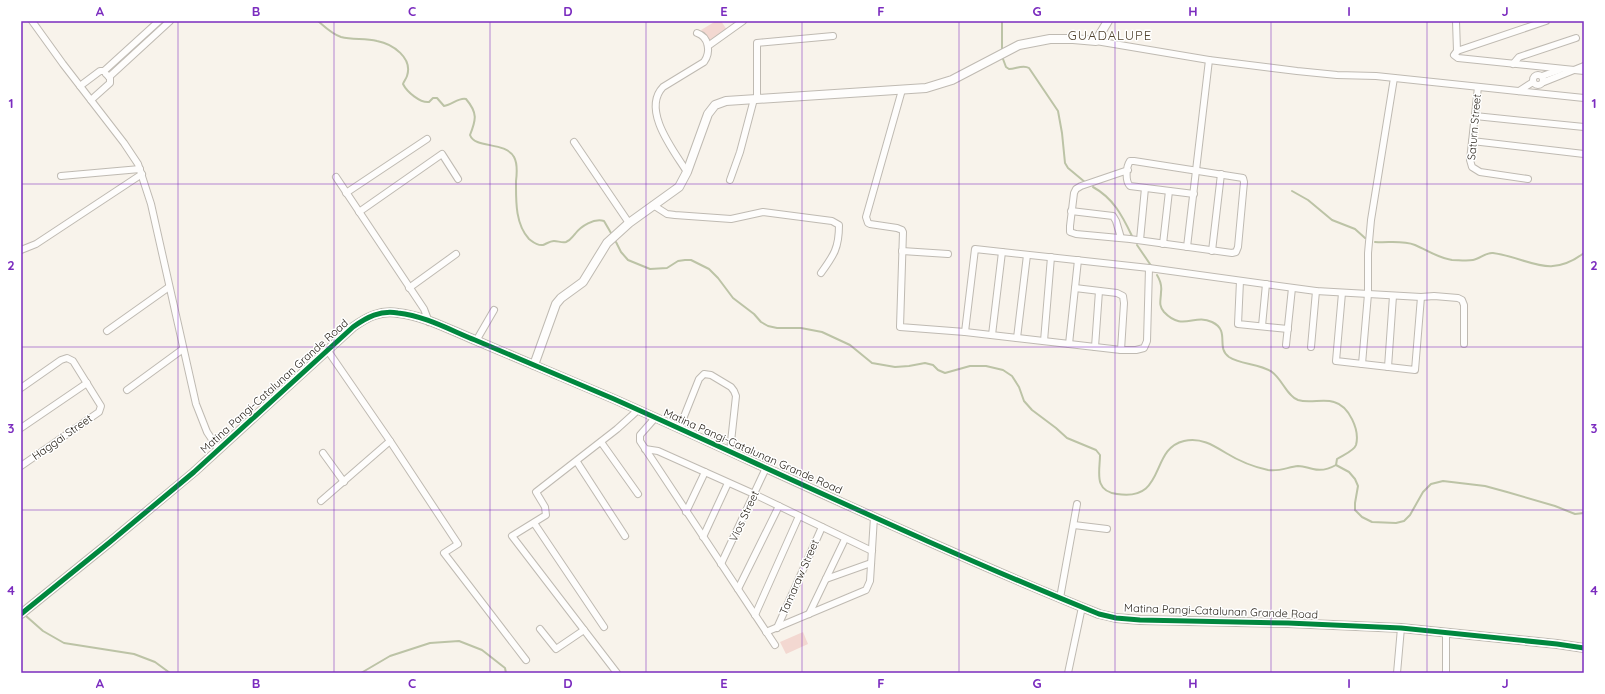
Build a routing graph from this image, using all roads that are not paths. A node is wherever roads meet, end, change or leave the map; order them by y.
1 (32, 21) edge
2 (159, 21) edge
3 (170, 21) edge
4 (743, 21) edge
5 (1108, 21) edge
6 (1456, 21) edge
7 (1546, 21) edge
8 (697, 33) dead end
9 (833, 36) dead end
10 (1576, 38) dead end
11 (1096, 42) junction
12 (708, 46) junction
13 (1457, 51) junction
14 (1209, 60) junction
15 (1513, 64) junction
16 (1584, 66) edge
17 (1561, 69) junction
18 (1573, 70) junction
19 (104, 71) junction
20 (1584, 71) edge
21 (109, 77) junction
22 (1394, 78) junction
23 (1543, 79) junction
24 (1535, 84) junction
25 (80, 86) junction
26 (1478, 87) junction
27 (902, 90) junction
28 (1519, 91) junction
29 (1537, 93) junction
30 (1584, 98) edge
31 (755, 99) junction
32 (91, 100) junction
33 (1475, 116) junction
34 (1584, 127) edge
35 (427, 139) dead end
36 (1472, 141) junction
37 (574, 142) dead end
38 (1584, 154) edge
39 (1128, 170) junction
40 (1196, 170) junction
41 (141, 171) junction
42 (687, 172) junction
43 (1221, 174) junction
44 (61, 176) dead end
45 (336, 177) dead end
46 (458, 179) dead end
47 (1528, 179) dead end
48 (730, 180) dead end
49 (1145, 188) junction
50 (1169, 191) junction
51 (346, 193) junction
52 (1194, 194) junction
53 (653, 205) junction
54 (1072, 211) junction
55 (359, 212) junction
56 (628, 223) junction
57 (1120, 238) junction
58 (1140, 240) junction
59 (1163, 244) junction
60 (1187, 247) junction
61 (21, 250) edge
62 (902, 250) junction
63 (1212, 251) junction
64 (1002, 252) junction
65 (456, 254) dead end
66 (948, 254) dead end
67 (1026, 255) junction
68 (1051, 257) junction
69 (1078, 260) junction
70 (1148, 268) junction
71 (821, 273) dead end
72 (1240, 281) junction
73 (1266, 284) junction
74 (169, 288) junction
75 (409, 288) junction
76 (1075, 288) junction
77 (1292, 288) junction
78 (1099, 291) junction
79 (1316, 291) junction
80 (1342, 293) junction
81 (1368, 294) junction
82 (1393, 296) junction
83 (1421, 297) junction
84 (494, 310) dead end
85 (429, 322) junction
86 (1262, 326) junction
87 (1288, 329) junction
88 (106, 331) dead end
89 (965, 332) junction
90 (992, 335) junction
91 (1017, 338) junction
92 (476, 341) junction
93 (1044, 341) junction
94 (1069, 344) junction
95 (1464, 344) dead end
96 (1286, 345) dead end
97 (1094, 347) junction
98 (1311, 347) dead end
99 (183, 349) junction
100 (1121, 350) junction
101 (328, 351) junction
102 (1362, 364) junction
103 (534, 365) junction
104 (1388, 367) junction
105 (87, 383) junction
106 (21, 388) edge
107 (127, 390) dead end
108 (638, 410) junction
109 (655, 418) junction
110 (21, 428) edge
111 (679, 429) junction
112 (390, 441) junction
113 (602, 442) junction
114 (645, 449) junction
115 (218, 450) junction
116 (730, 451) junction
117 (323, 453) dead end
118 (577, 462) junction
119 (21, 466) edge
120 (766, 468) junction
121 (705, 472) junction
122 (344, 482) junction
123 (728, 483) junction
124 (638, 494) dead end
125 (754, 494) junction
126 (321, 501) dead end
127 (1077, 504) dead end
128 (779, 506) junction
129 (686, 512) junction
130 (799, 516) junction
131 (874, 517) junction
132 (534, 523) junction
133 (1074, 525) junction
134 (822, 527) junction
135 (1107, 529) dead end
136 (625, 536) dead end
137 (703, 537) junction
138 (845, 538) junction
139 (872, 551) junction
140 (871, 563) junction
141 (721, 564) junction
142 (826, 578) junction
143 (738, 589) junction
144 (1060, 598) junction
145 (1082, 607) junction
146 (21, 614) edge
147 (809, 614) junction
148 (755, 615) junction
149 (604, 626) dead end
150 (777, 628) junction
151 (1400, 628) junction
152 (540, 629) dead end
153 (584, 630) junction
154 (766, 632) junction
155 (1446, 632) junction
156 (775, 645) dead end
157 (1584, 648) edge
158 (526, 660) dead end
159 (1068, 672) edge
160 (617, 673) edge
161 (1396, 673) edge
162 (1446, 673) edge

1 - 25 street
2 - 19 street
3 - 21 street
4 - 12 street
5 - 11 street
6 - 13 street
7 - 13 street
8 - 12 street
9 - 31 street
10 - 15 street
11 - 14 street
11 - 27 street
12 - 42 street
13 - 15 street
14 - 22 street
14 - 40 street
15 - 17 street
16 - 18 street
17 - 18 street
17 - 23 street
18 - 20 street
18 - 23 street
19 - 21 street
19 - 25 street
21 - 32 street
22 - 26 street
22 - 81 street
23 - 24 street
23 - 24 street
24 - 28 street
24 - 29 street
25 - 32 street
26 - 28 street
26 - 33 street, Saturn Street
27 - 31 street
27 - 62 street
28 - 29 street
29 - 30 street
31 - 42 street
31 - 48 street
32 - 41 street
33 - 34 street
33 - 36 street, Saturn Street
35 - 51 street
36 - 38 street
36 - 47 street, Saturn Street
37 - 56 street
39 - 40 street
39 - 49 street
39 - 54 street
40 - 43 street
40 - 52 street
41 - 44 street
41 - 61 street
41 - 74 street
42 - 53 street
43 - 63 street
43 - 63 street
45 - 51 street
46 - 55 street
49 - 50 street
49 - 58 street
50 - 52 street
50 - 59 street
51 - 55 street
52 - 60 street
53 - 56 street
53 - 71 street
54 - 57 street
54 - 57 street
55 - 75 street
56 - 103 street
57 - 58 street
58 - 59 street
59 - 60 street
60 - 63 street
62 - 66 street
62 - 89 street
64 - 67 street
64 - 89 street
64 - 90 street
65 - 75 street
67 - 68 street
67 - 91 street
68 - 69 street
68 - 93 street
69 - 70 street
69 - 76 street
70 - 72 street
70 - 100 street
72 - 73 street
72 - 86 street
73 - 77 street
73 - 86 street
74 - 88 street
74 - 99 street
75 - 85 street
76 - 78 street
76 - 94 street
77 - 79 street
77 - 87 street
78 - 97 street
78 - 100 street
79 - 80 street
79 - 98 street
80 - 81 street
80 - 102 street
81 - 82 street
81 - 102 street
82 - 83 street
82 - 104 street
83 - 95 street
83 - 104 street
84 - 92 street
85 - 92 street, Matina Pangi-Catalunan Grande Road
85 - 101 street, Matina Pangi-Catalunan Grande Road
86 - 87 street
87 - 96 street
89 - 90 street
90 - 91 street
91 - 93 street
92 - 103 street, Matina Pangi-Catalunan Grande Road
93 - 94 street
94 - 97 street
97 - 100 street
99 - 107 street
99 - 115 street
101 - 112 street
101 - 115 street, Matina Pangi-Catalunan Grande Road
102 - 104 street
103 - 108 street, Matina Pangi-Catalunan Grande Road
105 - 106 street
105 - 110 street
105 - 119 street, Haggai Street
108 - 109 street, Matina Pangi-Catalunan Grande Road
108 - 113 street
109 - 111 street, Matina Pangi-Catalunan Grande Road
109 - 114 street
111 - 116 street, Matina Pangi-Catalunan Grande Road
111 - 116 street
112 - 122 street
112 - 158 street
113 - 118 street
113 - 124 street
114 - 121 street
114 - 129 street
115 - 146 street, Matina Pangi-Catalunan Grande Road
116 - 120 street, Matina Pangi-Catalunan Grande Road
117 - 122 street
118 - 132 street
118 - 136 street
120 - 125 street, Vios Street
120 - 131 street, Matina Pangi-Catalunan Grande Road
121 - 123 street
121 - 129 street
122 - 126 street
123 - 125 street
123 - 137 street
125 - 128 street
125 - 141 street, Vios Street
127 - 133 street
128 - 130 street
128 - 143 street
129 - 137 street
130 - 134 street
130 - 148 street
131 - 139 street
131 - 144 street, Matina Pangi-Catalunan Grande Road
132 - 149 street
132 - 153 street
133 - 135 street
133 - 144 street
134 - 138 street
134 - 150 street, Tamaraw Street
137 - 141 street
138 - 139 street
138 - 142 street
139 - 140 street
140 - 142 street
140 - 147 street
141 - 143 street
142 - 147 street
143 - 148 street
144 - 145 street, Matina Pangi-Catalunan Grande Road
145 - 151 street, Matina Pangi-Catalunan Grande Road
145 - 159 street
147 - 150 street
148 - 154 street
150 - 154 street
151 - 155 street, Matina Pangi-Catalunan Grande Road
151 - 161 street
152 - 153 street
153 - 160 street
154 - 156 street
155 - 157 street, Matina Pangi-Catalunan Grande Road
155 - 162 street

